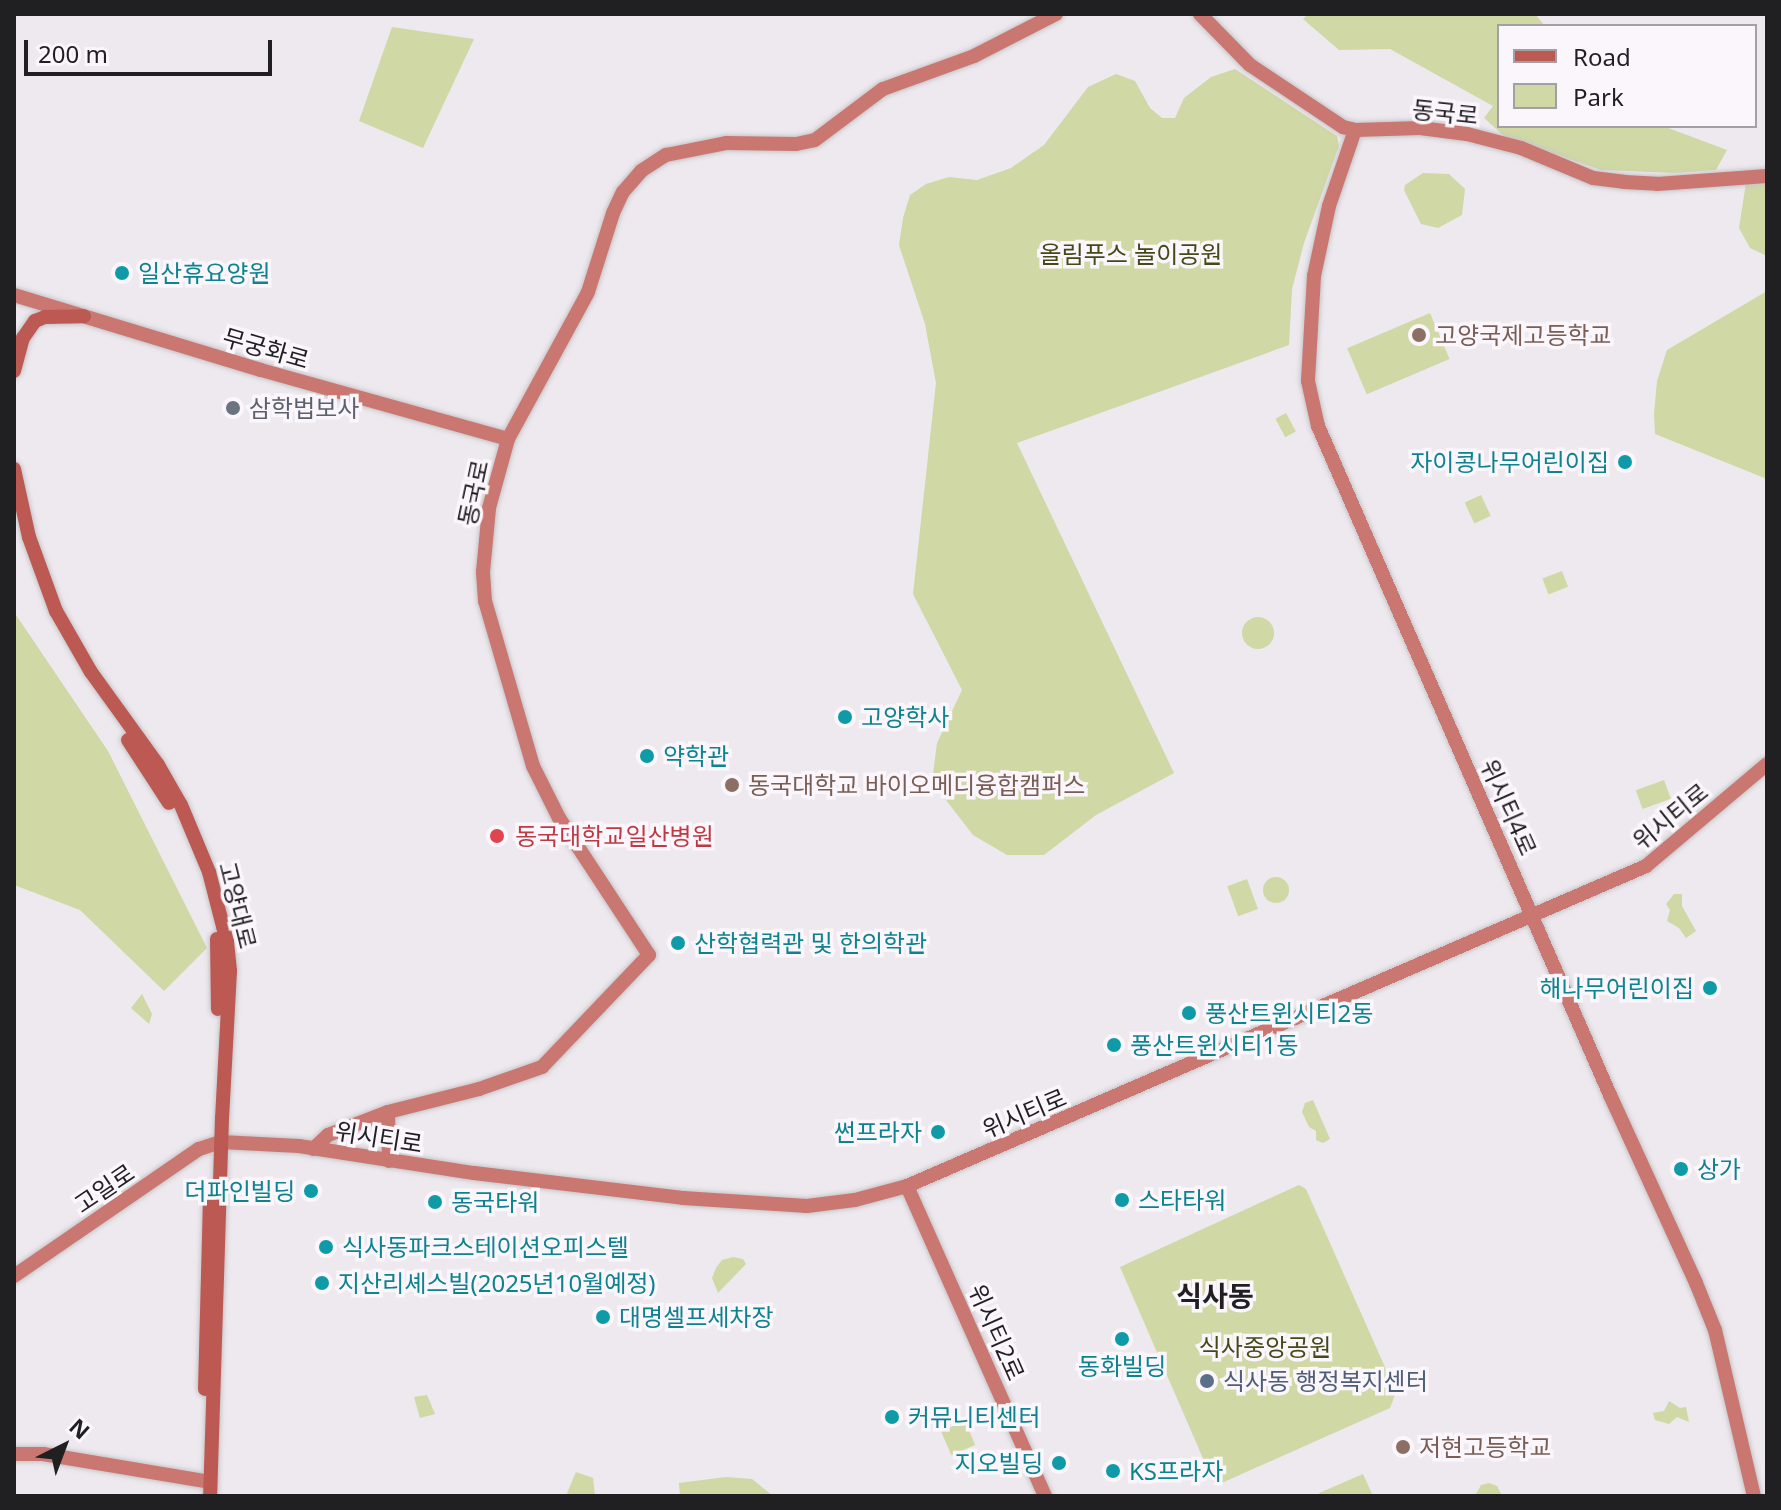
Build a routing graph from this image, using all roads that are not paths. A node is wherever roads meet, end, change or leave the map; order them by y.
1 (1056, 14) edge
2 (1200, 14) edge
3 (1355, 130) junction
4 (1767, 176) edge
5 (14, 295) edge
6 (84, 316) junction
7 (14, 371) edge
8 (508, 439) junction
9 (14, 469) edge
10 (14, 508) edge
11 (1767, 764) edge
12 (1533, 916) junction
13 (388, 1112) junction
14 (217, 1143) junction
15 (313, 1149) junction
16 (389, 1161) junction
17 (907, 1186) junction
18 (14, 1276) edge
19 (14, 1454) edge
20 (208, 1486) edge
21 (1753, 1494) edge
22 (202, 1496) edge
23 (1045, 1496) edge

1 - 8 street, 동국로
2 - 3 street, 동국로
3 - 4 street, 동국로
3 - 12 street, 위시티4로
5 - 6 street, 무궁화로
6 - 7 main road
6 - 8 street, 무궁화로
8 - 13 street, 동국로
9 - 14 main road, 고양대로
10 - 14 main road, 고양대로
11 - 12 street, 위시티로
12 - 17 street, 위시티로
12 - 21 street, 위시티4로
13 - 15 street, 동국로
13 - 16 street
14 - 15 street, 위시티로
14 - 18 street, 고일로
14 - 20 main road, 고양대로
15 - 16 street, 위시티로
16 - 17 street, 위시티로
17 - 23 street, 위시티2로
19 - 20 street
20 - 22 main road, 고양대로

